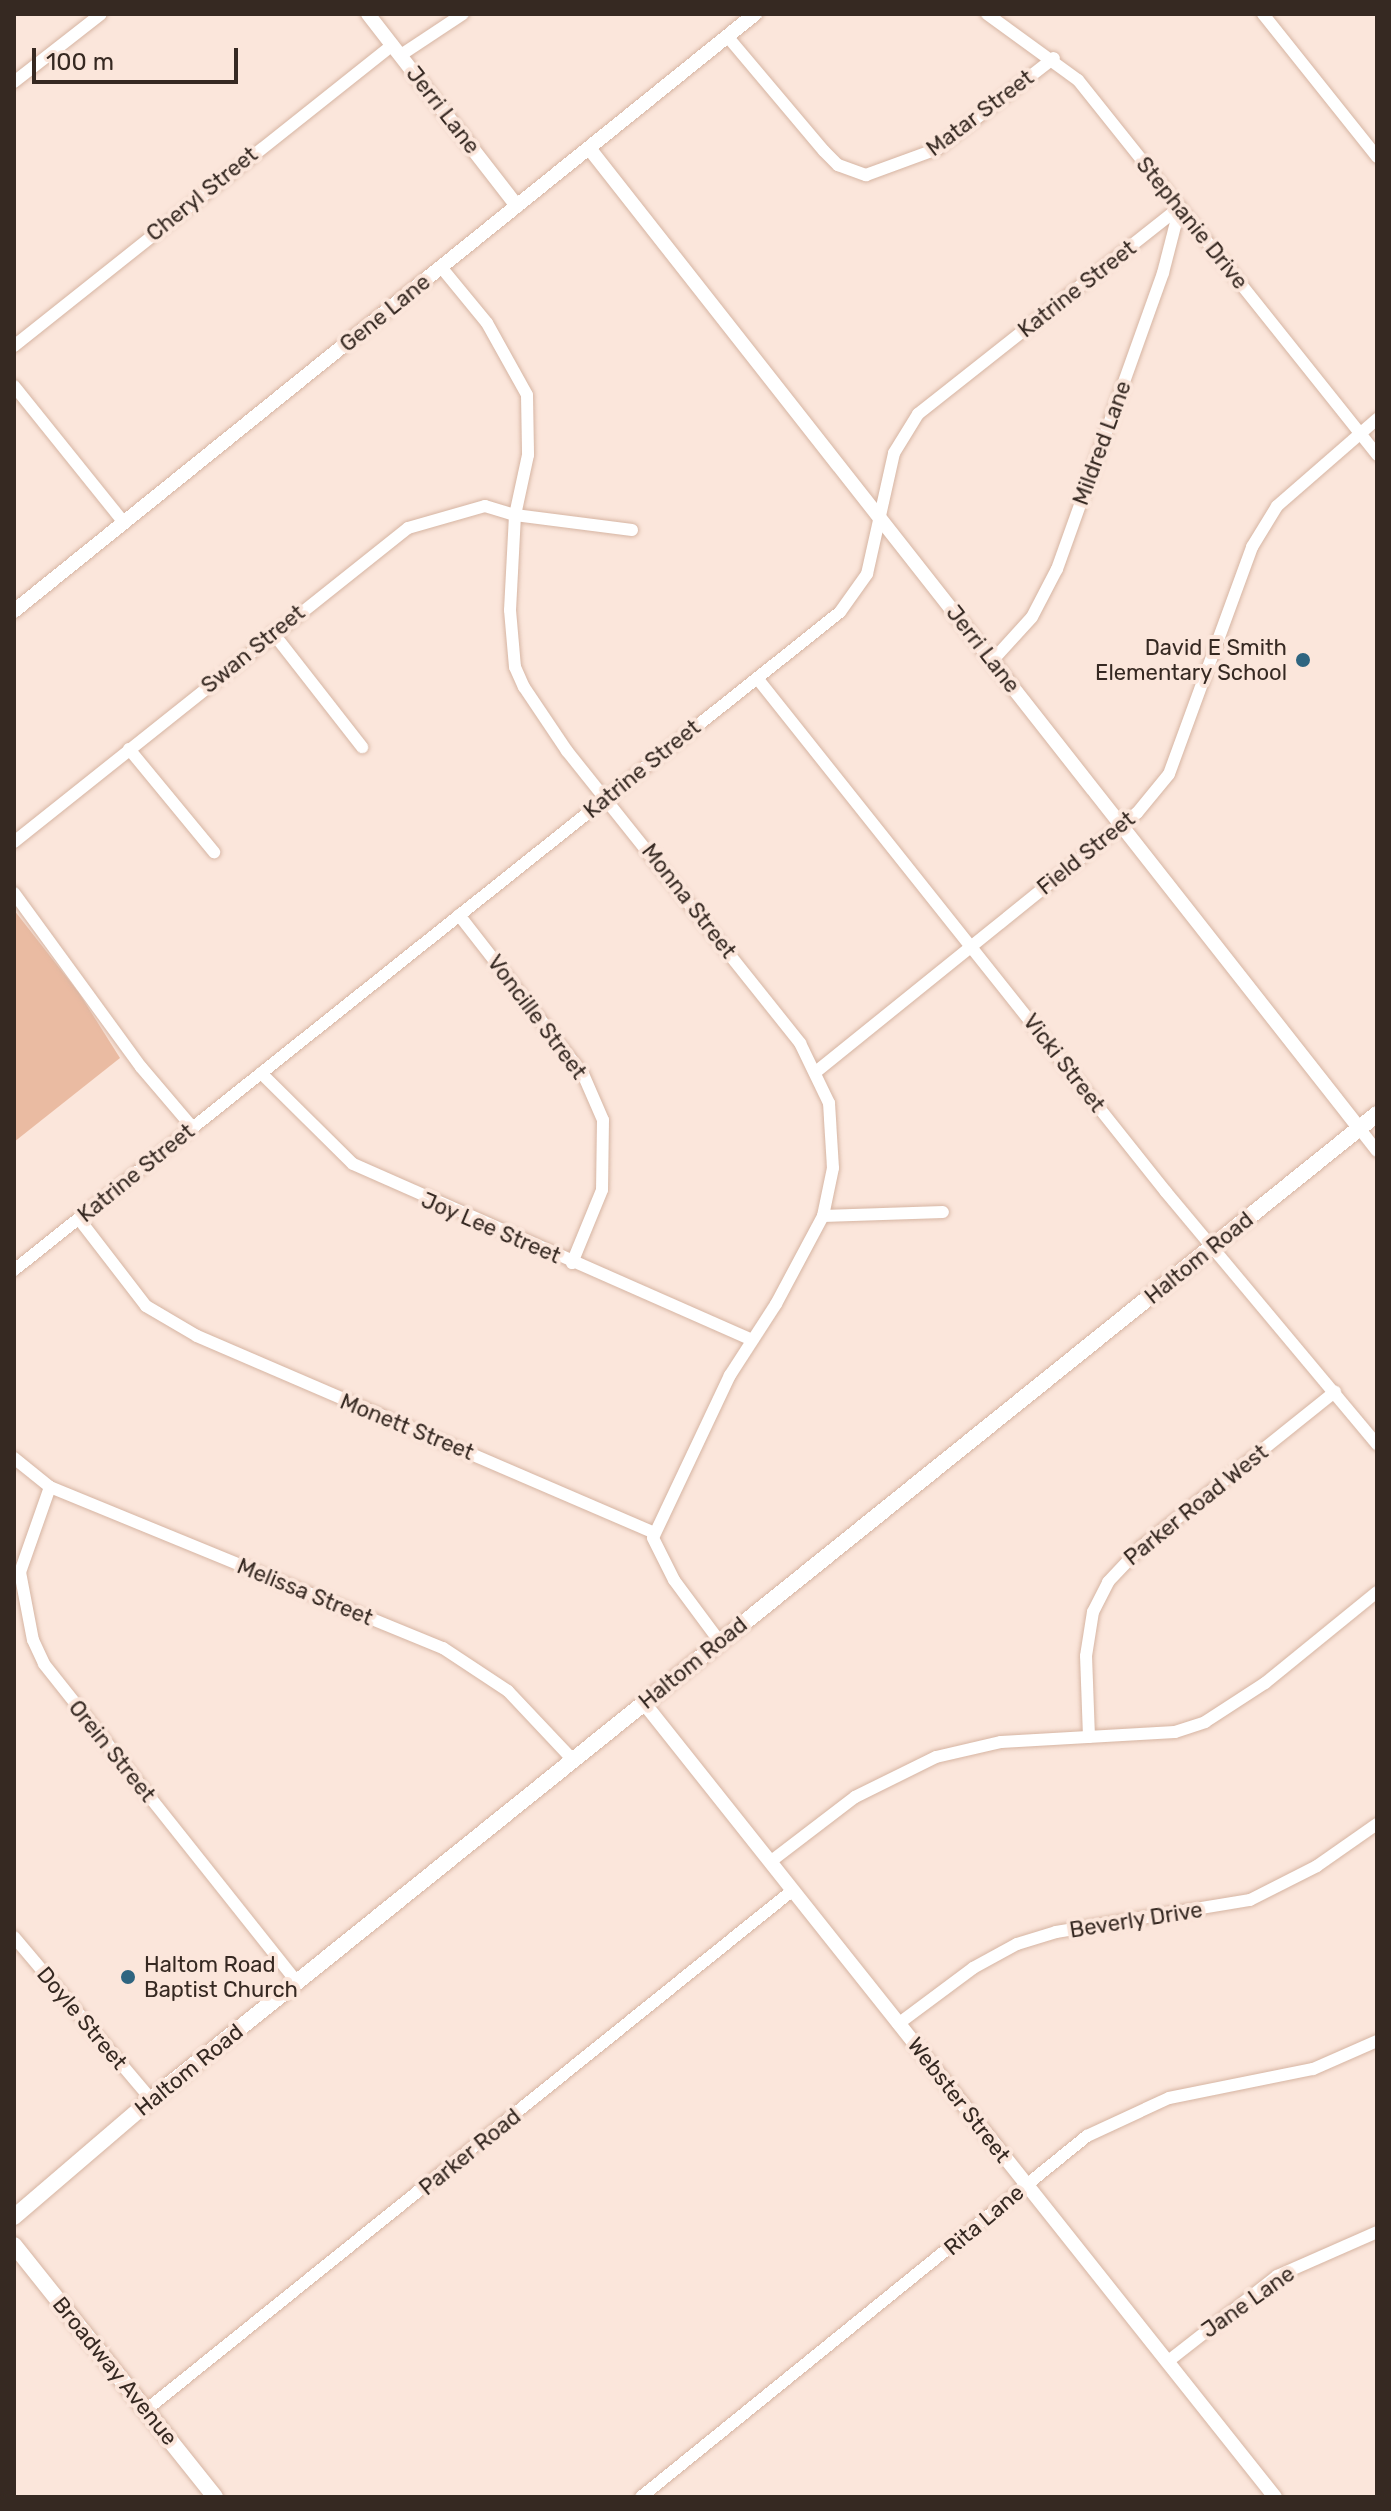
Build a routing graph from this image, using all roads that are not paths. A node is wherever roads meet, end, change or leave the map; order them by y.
1 (101, 14) edge
2 (368, 14) edge
3 (463, 14) edge
4 (755, 14) edge
5 (987, 14) edge
6 (1263, 14) edge
7 (727, 36) junction
8 (397, 50) junction
9 (1054, 58) junction
10 (14, 82) edge
11 (589, 148) junction
12 (1377, 157) edge
13 (517, 206) junction
14 (1180, 207) junction
15 (441, 267) junction
16 (14, 346) edge
17 (14, 386) edge
18 (1377, 419) edge
19 (1360, 433) junction
20 (1377, 455) edge
21 (515, 515) junction
22 (883, 522) junction
23 (124, 523) junction
24 (632, 530) dead end
25 (14, 611) edge
26 (273, 633) junction
27 (992, 661) junction
28 (757, 678) junction
29 (362, 747) dead end
30 (129, 749) junction
31 (607, 798) junction
32 (1122, 825) junction
33 (14, 842) edge
34 (214, 852) dead end
35 (14, 893) edge
36 (459, 915) junction
37 (971, 945) junction
38 (817, 1071) junction
39 (261, 1073) junction
40 (1377, 1114) edge
41 (193, 1128) junction
42 (1359, 1128) junction
43 (1377, 1151) edge
44 (943, 1212) dead end
45 (823, 1216) junction
46 (79, 1219) junction
47 (1212, 1247) junction
48 (572, 1263) junction
49 (14, 1270) edge
50 (750, 1339) junction
51 (1335, 1392) junction
52 (1377, 1444) edge
53 (14, 1458) edge
54 (50, 1487) junction
55 (654, 1533) junction
56 (1377, 1592) edge
57 (720, 1642) junction
58 (644, 1703) junction
59 (1089, 1737) junction
60 (573, 1760) junction
61 (1377, 1824) edge
62 (770, 1862) junction
63 (793, 1890) junction
64 (14, 1937) edge
65 (297, 1982) junction
66 (898, 2024) junction
67 (1377, 2041) edge
68 (151, 2099) junction
69 (1026, 2184) junction
70 (14, 2217) edge
71 (1377, 2232) edge
72 (14, 2245) edge
73 (1167, 2362) junction
74 (146, 2410) junction
75 (215, 2497) edge
76 (641, 2497) edge
77 (1275, 2497) edge

1 - 10 street
2 - 8 street, Jerri Lane
3 - 8 street, Cheryl Street
4 - 7 street, Gene Lane
5 - 9 street, Stephanie Drive
6 - 12 street
7 - 9 street, Matar Street
7 - 11 street, Gene Lane
8 - 13 street, Jerri Lane
8 - 16 street, Cheryl Street
9 - 14 street, Stephanie Drive
11 - 13 street, Gene Lane
11 - 22 street, Jerri Lane
13 - 15 street, Gene Lane
14 - 19 street, Stephanie Drive
14 - 22 street, Katrine Street
14 - 27 street, Mildred Lane
15 - 21 street, Monna Street
15 - 23 street, Gene Lane
17 - 23 street
18 - 19 street, Field Street
19 - 20 street, Stephanie Drive
19 - 32 street, Field Street
21 - 24 street, Swan Street
21 - 26 street, Swan Street
21 - 31 street, Monna Street
22 - 27 street, Jerri Lane
22 - 28 street, Katrine Street
23 - 25 street, Gene Lane
26 - 29 street
26 - 30 street, Swan Street
27 - 32 street, Jerri Lane
28 - 31 street, Katrine Street
28 - 37 street, Vicki Street
30 - 33 street, Swan Street
30 - 34 street
31 - 36 street, Katrine Street
31 - 38 street, Monna Street
32 - 37 street, Field Street
32 - 42 street, Jerri Lane
35 - 41 street
36 - 39 street, Katrine Street
36 - 48 street, Voncille Street
37 - 38 street, Field Street
37 - 47 street, Vicki Street
38 - 45 street, Monna Street
39 - 41 street, Katrine Street
39 - 48 street, Joy Lee Street
40 - 42 main road, Haltom Road
41 - 46 street, Katrine Street
42 - 43 street, Jerri Lane
42 - 47 main road, Haltom Road
44 - 45 street
45 - 50 street, Monna Street
46 - 49 street, Katrine Street
46 - 55 street, Monett Street
47 - 51 street, Vicki Street
47 - 57 main road, Haltom Road
48 - 50 street, Joy Lee Street
50 - 55 street, Monna Street
51 - 52 street, Vicki Street
51 - 59 street, Parker Road West
53 - 54 street, Melissa Street
54 - 60 street, Melissa Street
54 - 65 street, Orein Street
55 - 57 street
56 - 59 street
57 - 58 main road, Haltom Road
58 - 60 main road, Haltom Road
58 - 62 street, Webster Street
59 - 62 street
60 - 65 main road, Haltom Road
61 - 66 street, Beverly Drive
62 - 63 street, Webster Street
63 - 66 street, Webster Street
63 - 74 street, Parker Road
64 - 68 street, Doyle Street
65 - 68 main road, Haltom Road
66 - 69 street, Webster Street
67 - 69 street, Rita Lane
68 - 70 main road, Haltom Road
69 - 73 street, Webster Street
69 - 76 street, Rita Lane
71 - 73 street, Jane Lane
72 - 74 main road, Broadway Avenue
73 - 77 street, Webster Street
74 - 75 main road, Broadway Avenue

